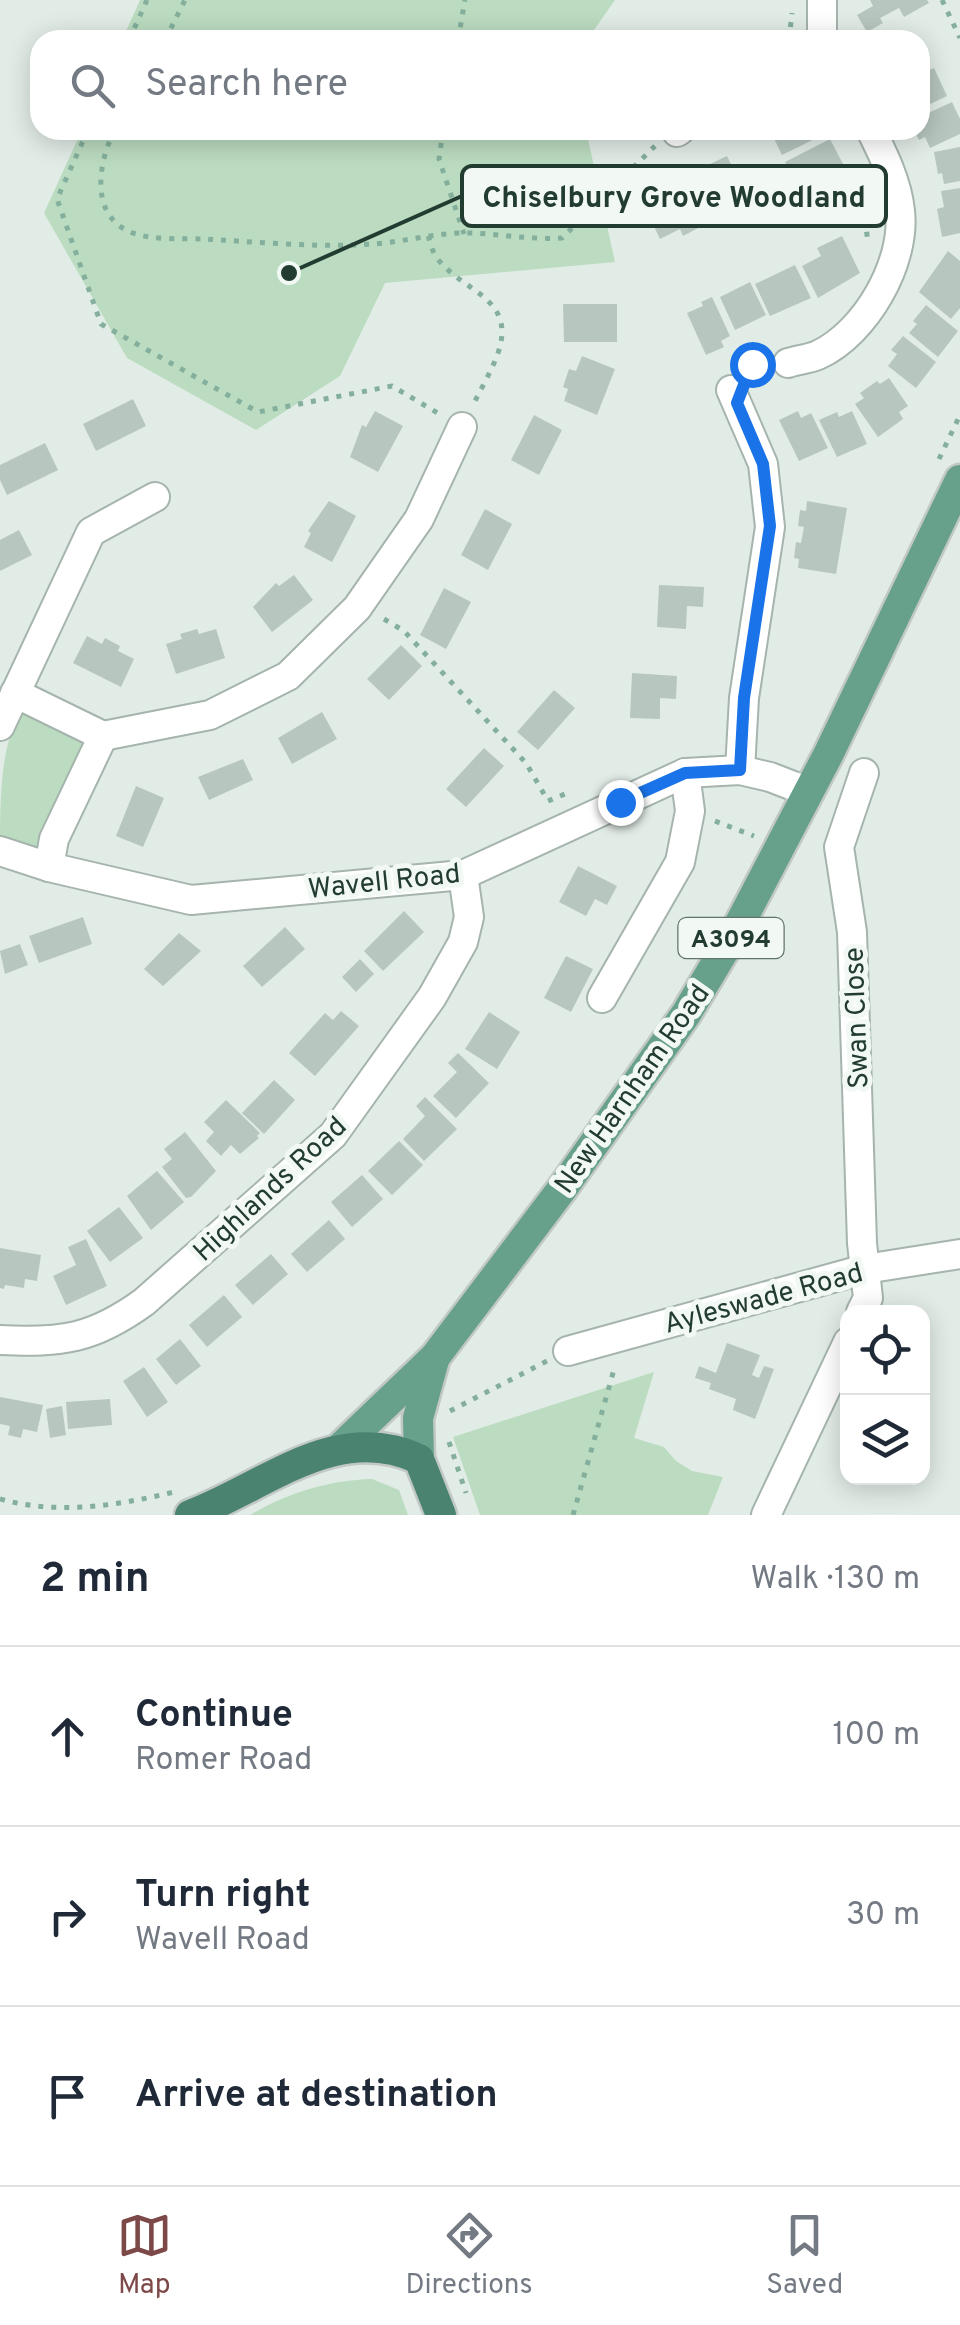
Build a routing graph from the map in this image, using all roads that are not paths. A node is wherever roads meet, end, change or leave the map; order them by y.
1 (822, 0) edge
2 (822, 30) edge
3 (876, 140) edge
4 (788, 363) dead end
5 (731, 390) dead end
6 (462, 427) road end
7 (948, 473) edge
8 (155, 497) dead end
9 (16, 693) junction
10 (0, 726) edge
11 (103, 736) junction
12 (740, 770) junction
13 (685, 773) junction
14 (864, 773) dead end
15 (808, 792) junction
16 (0, 851) edge
17 (49, 867) junction
18 (463, 875) junction
19 (602, 998) dead end
20 (960, 1254) edge
21 (865, 1269) junction
22 (864, 1305) edge
23 (0, 1340) edge
24 (568, 1351) road end
25 (435, 1357) junction
26 (840, 1359) edge
27 (340, 1449) junction
28 (419, 1459) junction
29 (186, 1502) edge
30 (225, 1507) edge
31 (441, 1515) edge
32 (766, 1515) edge

1 - 2 street
3 - 4 street
5 - 12 street
6 - 11 street
7 - 15 main road, New Harnham Road / A3094
8 - 9 street
9 - 10 street
9 - 11 street
11 - 17 street
12 - 13 street, Wavell Road
12 - 15 street, Wavell Road
13 - 18 street, Wavell Road
13 - 19 street
14 - 21 street, Swan Close
15 - 25 main road, New Harnham Road / A3094
16 - 17 street, Wavell Road
17 - 18 street, Wavell Road
18 - 23 street, Highlands Road
20 - 21 street, Ayleswade Road
21 - 22 street, Swan Close
21 - 24 street, Ayleswade Road
25 - 27 main road, A3094
25 - 28 main road, A3094
26 - 32 street
27 - 28 highway
27 - 30 highway
28 - 31 highway
29 - 30 highway

